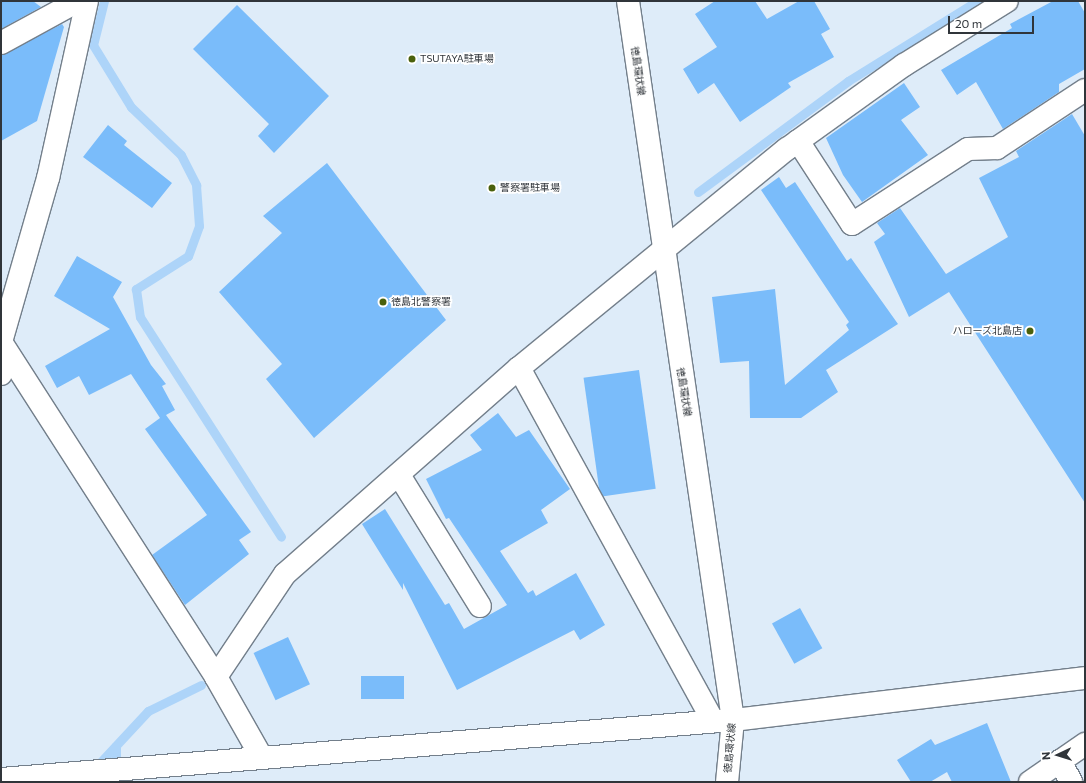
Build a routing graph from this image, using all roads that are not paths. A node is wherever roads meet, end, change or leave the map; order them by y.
1 (78, 1) edge
2 (87, 1) edge
3 (628, 1) edge
4 (1007, 1) edge
5 (1, 43) edge
6 (1085, 90) edge
7 (798, 141) junction
8 (663, 250) junction
9 (1, 342) edge
10 (519, 368) junction
11 (1, 374) edge
12 (399, 475) junction
13 (480, 606) dead end
14 (216, 677) junction
15 (1085, 678) edge
16 (723, 721) junction
17 (1085, 744) edge
18 (262, 758) junction
19 (1060, 761) junction
20 (106, 776) edge
21 (1, 779) edge
22 (727, 782) edge
23 (1030, 782) edge
24 (1071, 782) edge

1 - 5 street
2 - 14 street
3 - 8 street, 徳島環状線
4 - 7 street
6 - 7 street
7 - 8 street
8 - 10 street
8 - 16 street, 徳島環状線
9 - 11 street
10 - 12 street
10 - 16 street
12 - 13 street
12 - 14 street
14 - 18 street
15 - 16 street
16 - 18 street
16 - 22 street, 徳島環状線
17 - 19 street
18 - 20 street
19 - 23 street
19 - 24 street
20 - 21 street

